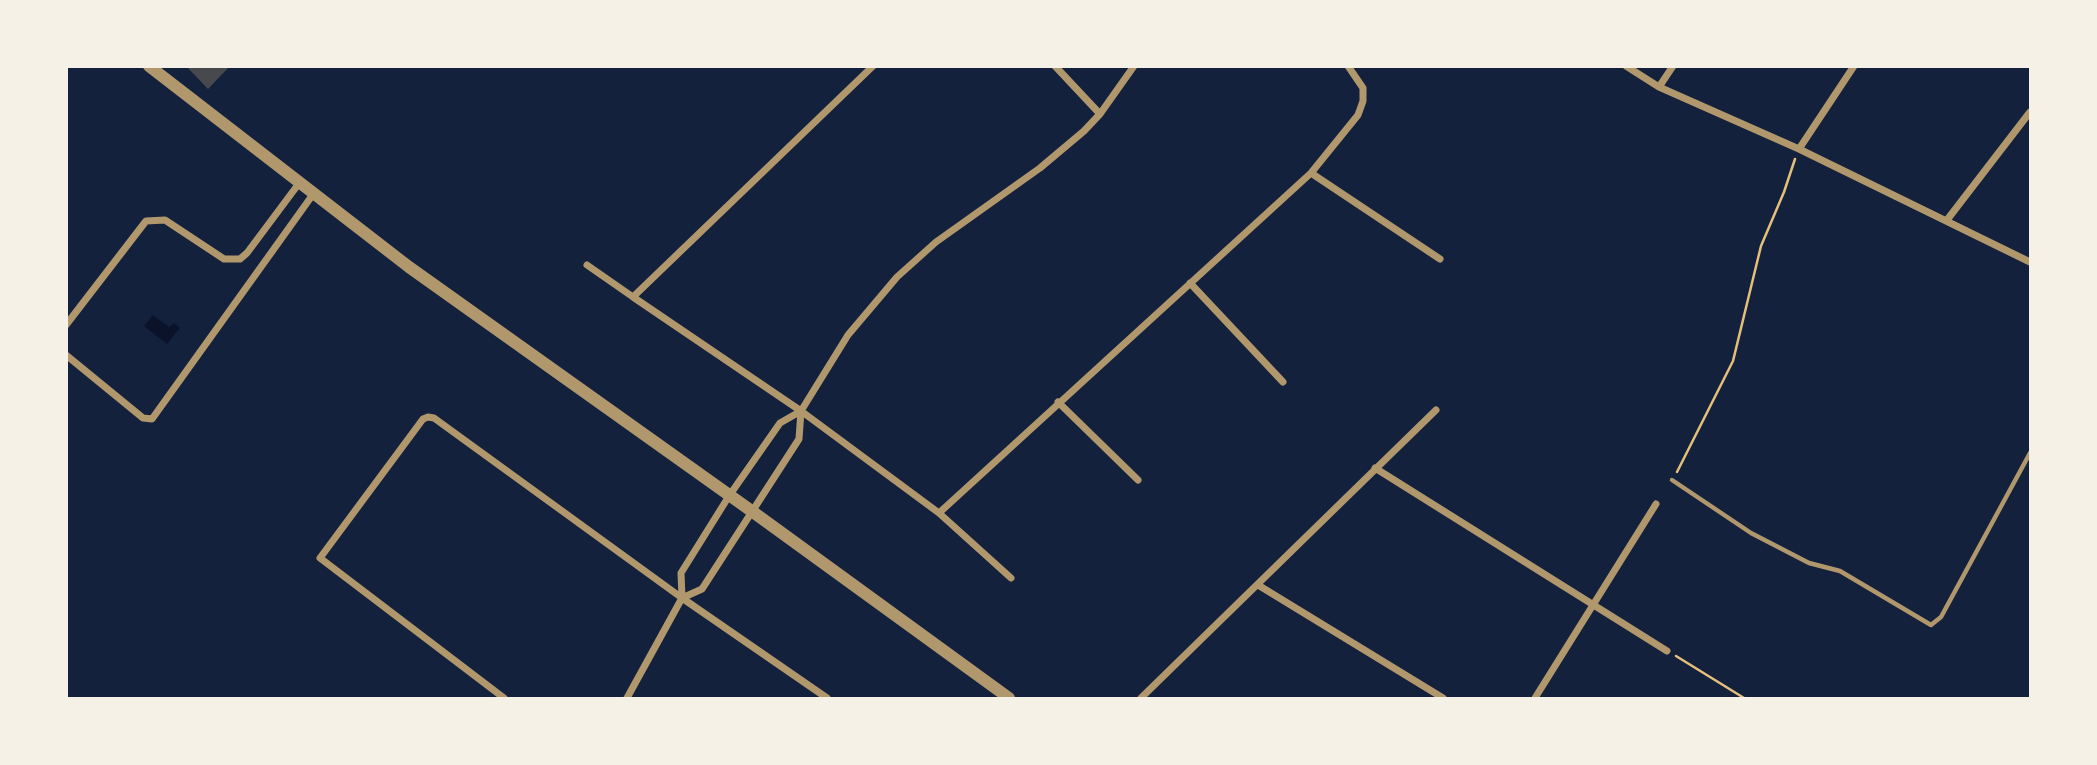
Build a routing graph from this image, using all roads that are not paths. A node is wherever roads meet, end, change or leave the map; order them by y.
1 (149, 66) edge
2 (873, 66) edge
3 (1055, 66) edge
4 (1134, 66) edge
5 (1348, 66) edge
6 (1626, 66) edge
7 (1672, 66) edge
8 (1854, 66) edge
9 (1659, 87) junction
10 (2031, 112) edge
11 (1100, 114) junction
12 (1799, 149) junction
13 (1311, 173) junction
14 (300, 182) junction
15 (314, 193) junction
16 (1947, 220) junction
17 (1440, 259) dead end
18 (2031, 262) edge
19 (587, 265) dead end
20 (1189, 283) junction
21 (633, 297) junction
22 (66, 325) edge
23 (66, 355) edge
24 (1283, 382) dead end
25 (1058, 402) junction
26 (1436, 410) dead end
27 (801, 411) junction
28 (2031, 453) edge
29 (1375, 468) junction
30 (1138, 480) dead end
31 (1672, 480) road end
32 (729, 496) junction
33 (1656, 504) dead end
34 (753, 512) junction
35 (939, 513) junction
36 (1011, 578) dead end
37 (1258, 585) junction
38 (682, 598) junction
39 (1594, 605) junction
40 (1667, 651) road end
41 (504, 698) edge
42 (627, 698) edge
43 (827, 698) edge
44 (1009, 698) edge
45 (1141, 698) edge
46 (1443, 698) edge
47 (1535, 698) edge

1 - 14 street
2 - 21 street
3 - 11 street
4 - 11 street
5 - 13 street
6 - 9 street
7 - 9 street
8 - 12 street
9 - 12 street
10 - 16 street
11 - 27 street
12 - 16 street
13 - 17 street
13 - 20 street
14 - 15 street
14 - 22 street
15 - 23 street
15 - 32 street
16 - 18 street
19 - 21 street
20 - 24 street
20 - 25 street
21 - 27 street
25 - 30 street
25 - 35 street
26 - 29 street
27 - 32 street
27 - 34 street
27 - 35 street
28 - 31 lane
29 - 37 street
29 - 39 street
32 - 34 street
32 - 38 street
33 - 39 street
34 - 38 street
34 - 44 street
35 - 36 street
37 - 45 street
37 - 46 street
38 - 41 street
38 - 42 street
38 - 43 street
39 - 40 street
39 - 47 street

